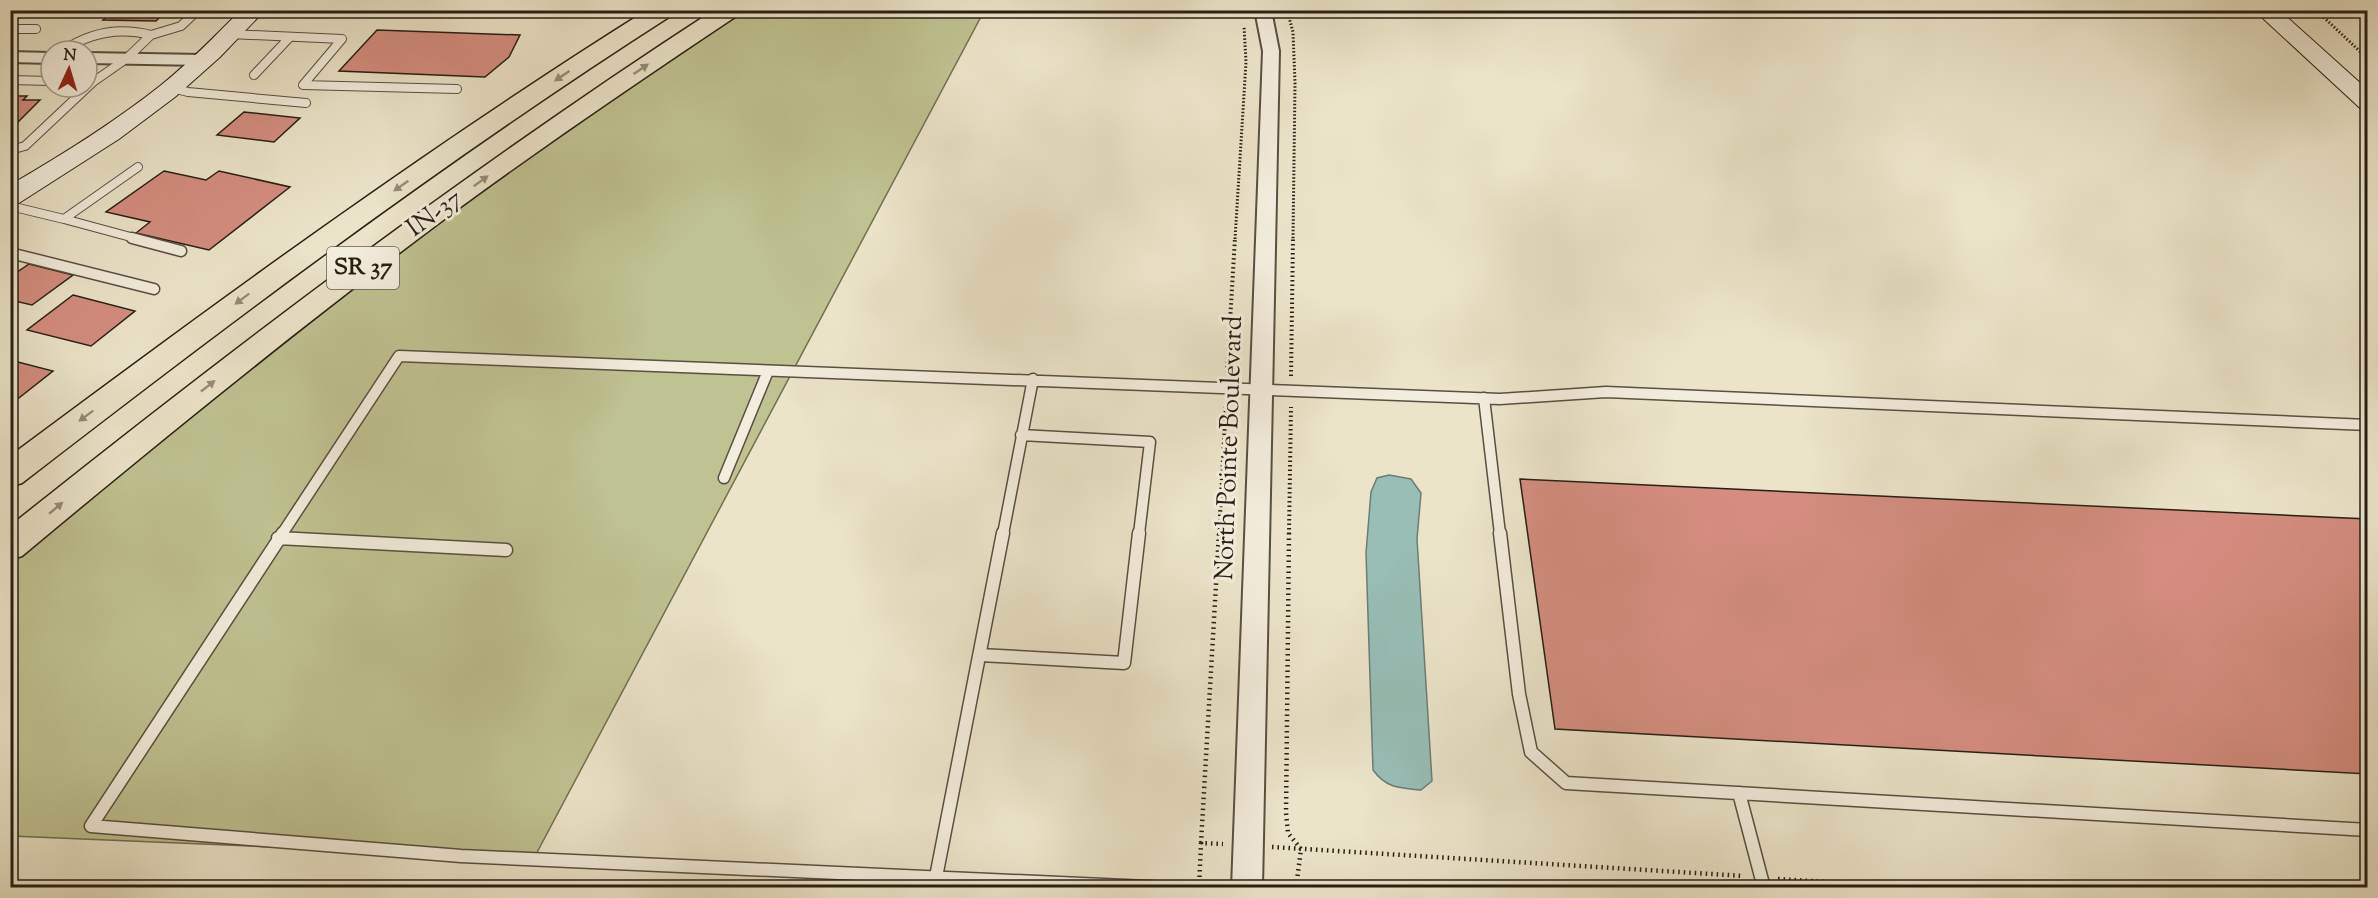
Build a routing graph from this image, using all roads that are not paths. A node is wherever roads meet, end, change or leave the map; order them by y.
1 (198, 10) edge
2 (254, 10) edge
3 (664, 10) edge
4 (730, 10) edge
5 (1263, 10) edge
6 (2265, 10) edge
7 (10, 29) edge
8 (36, 29) dead end
9 (230, 34) junction
10 (151, 35) junction
11 (290, 37) junction
12 (81, 39) edge
13 (10, 57) edge
14 (39, 57) edge
15 (99, 58) edge
16 (126, 59) junction
17 (203, 60) junction
18 (254, 75) dead end
19 (99, 76) edge
20 (10, 80) edge
21 (39, 81) edge
22 (172, 88) junction
23 (457, 89) dead end
24 (73, 99) edge
25 (306, 103) dead end
26 (2367, 103) edge
27 (10, 150) edge
28 (138, 167) dead end
29 (10, 197) edge
30 (10, 206) edge
31 (64, 219) junction
32 (181, 251) dead end
33 (10, 253) edge
34 (154, 289) dead end
35 (768, 371) junction
36 (1033, 379) junction
37 (1262, 388) junction
38 (1484, 398) junction
39 (2367, 425) edge
40 (1021, 435) junction
41 (10, 474) edge
42 (724, 478) dead end
43 (278, 538) junction
44 (10, 546) edge
45 (506, 550) dead end
46 (980, 655) junction
47 (1739, 793) junction
48 (2367, 830) edge
49 (936, 877) junction
50 (1763, 883) edge
51 (1170, 888) edge
52 (1247, 888) edge

1 - 10 lane
2 - 9 street
3 -> 41 highway, IN-37 / SR 37
44 -> 4 highway, IN-37 / SR 37
5 - 37 street, North Pointe Boulevard
6 - 26 street
7 - 8 lane
9 - 11 lane
9 - 17 street
10 - 12 lane
10 - 16 lane
11 - 18 lane
11 - 23 lane
13 - 14 street
15 - 16 street
16 - 17 street
16 - 19 lane
17 - 22 street
20 - 21 lane
22 - 25 lane
22 - 29 street
24 - 27 lane
28 - 31 lane
30 - 31 lane
31 - 32 lane
33 - 34 lane
35 - 36 lane
35 - 42 lane
35 - 43 lane
36 - 37 lane
36 - 40 lane
37 - 38 lane
37 - 52 street, North Pointe Boulevard
38 - 39 lane
38 - 47 lane
40 - 46 lane
40 - 46 lane
43 - 45 lane
43 - 49 lane
46 - 49 lane
47 - 48 lane
47 - 50 lane
49 - 51 lane

